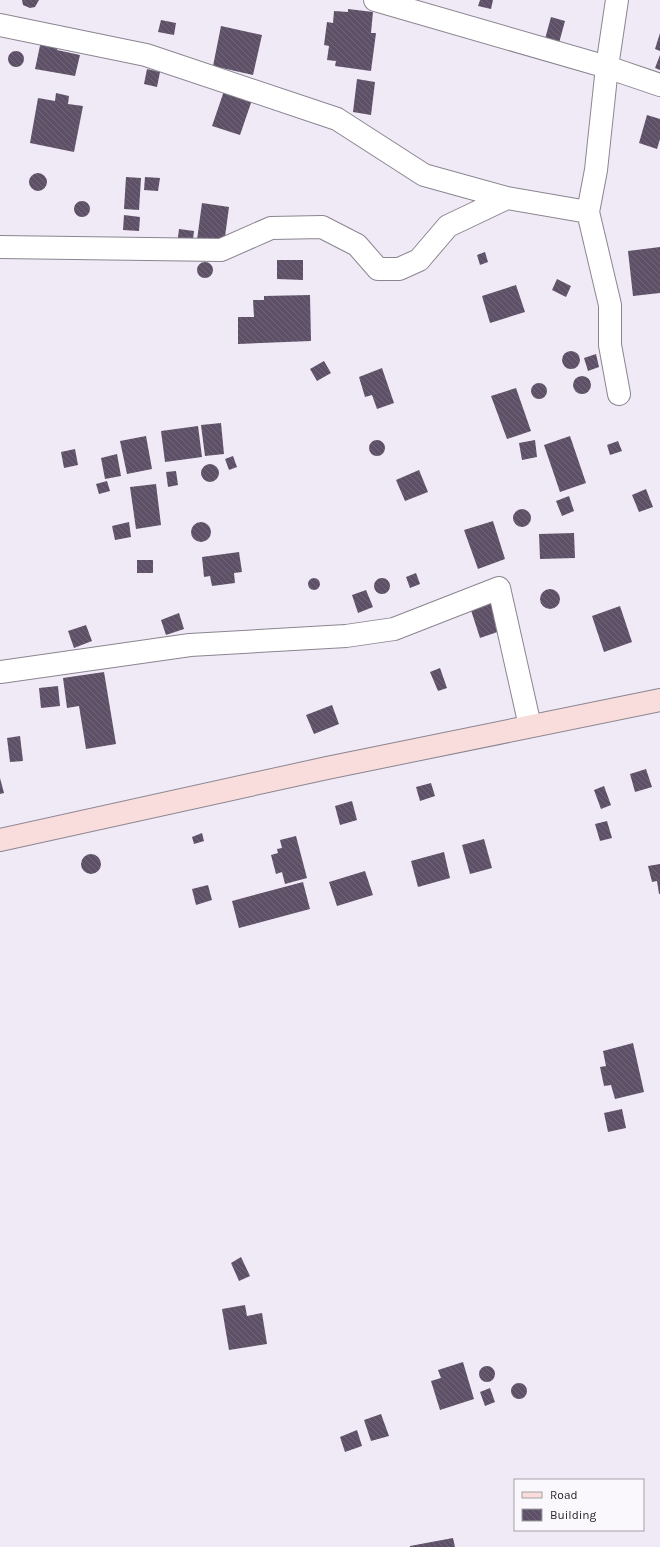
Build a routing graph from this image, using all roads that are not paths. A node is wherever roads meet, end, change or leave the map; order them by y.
1 (374, 0) edge
2 (617, 0) edge
3 (0, 25) edge
4 (607, 67) junction
5 (660, 85) edge
6 (507, 198) junction
7 (588, 212) junction
8 (0, 247) edge
9 (619, 394) dead end
10 (0, 672) edge
11 (660, 700) edge
12 (530, 726) junction
13 (0, 840) edge

1 - 4 street
2 - 4 street
3 - 6 street
4 - 5 street
4 - 7 street
6 - 7 street
6 - 8 street
7 - 9 street
10 - 12 street
11 - 12 street
12 - 13 street

